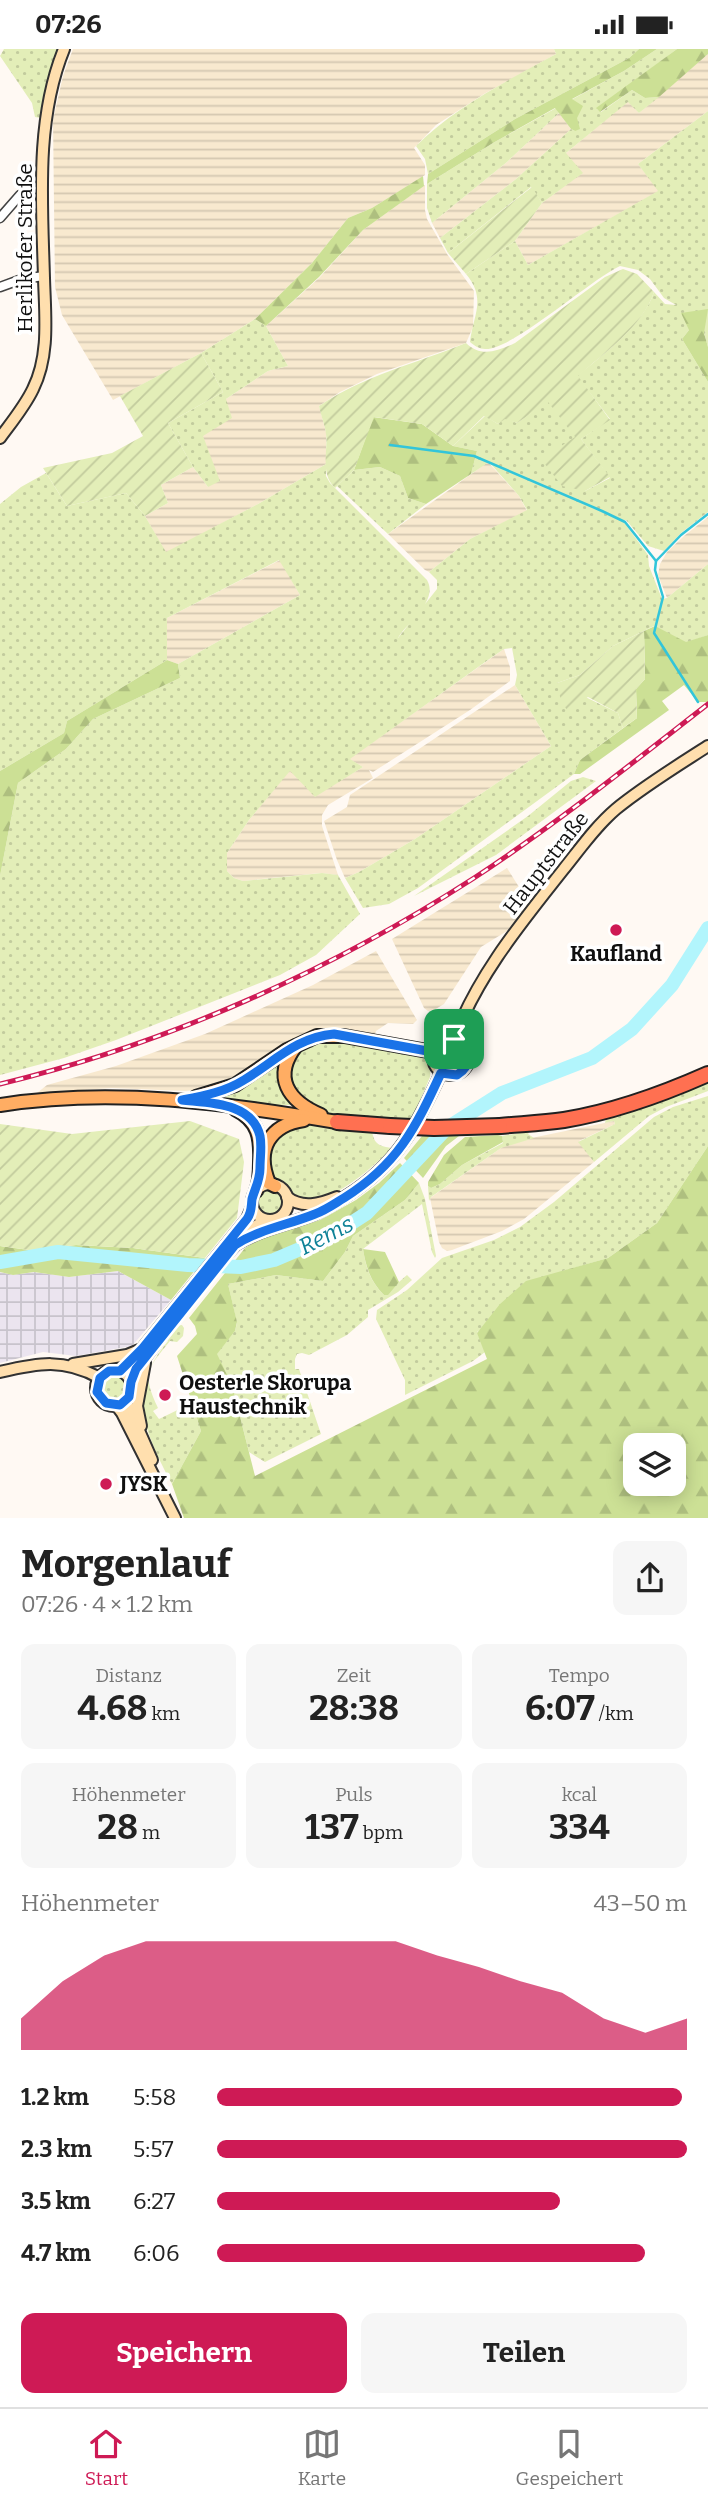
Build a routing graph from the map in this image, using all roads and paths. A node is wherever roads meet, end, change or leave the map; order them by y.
1 (64, 49) edge
2 (20, 195) dead end
3 (0, 218) edge
4 (44, 276) junction
5 (0, 287) edge
6 (0, 438) edge
7 (708, 746) edge
8 (454, 1039) junction
9 (298, 1044) junction
10 (433, 1052) junction
11 (441, 1073) junction
12 (708, 1074) edge
13 (182, 1100) junction
14 (0, 1105) edge
15 (225, 1105) junction
16 (317, 1118) junction
17 (337, 1122) junction
18 (413, 1130) junction
19 (275, 1186) junction
20 (256, 1191) junction
21 (287, 1197) junction
22 (334, 1204) junction
23 (252, 1207) junction
24 (281, 1216) junction
25 (266, 1220) junction
26 (230, 1248) junction
27 (145, 1351) junction
28 (68, 1365) junction
29 (120, 1371) junction
30 (0, 1372) edge
31 (100, 1378) junction
32 (131, 1382) junction
33 (121, 1403) junction
34 (146, 1445) junction
35 (167, 1500) junction
36 (175, 1518) edge

1 - 4 main road, Herlikofer Straße
2 - 3 street
4 - 5 street
4 - 6 main road, Herlikofer Straße
7 - 8 main road, Hauptstraße
8 - 10 main road
8 - 11 main road
9 - 10 main road
9 - 13 main road
9 - 17 main road
10 - 11 main road
11 - 18 main road
12 - 17 highway, bridge
13 - 14 main road
13 - 15 main road
15 - 16 main road
15 - 20 main road
16 - 17 main road
16 - 19 main road
18 - 21 main road
18 - 22 main road
19 - 20 main road
19 - 21 main road
20 - 23 main road
21 - 24 main road
22 - 24 main road
22 - 26 main road
23 - 25 main road
23 - 26 main road
24 - 25 main road
25 - 26 main road
26 - 27 main road
27 - 28 main road
27 - 29 main road
27 - 32 main road
27 - 34 main road
28 - 30 main road
28 - 31 main road
29 - 31 main road
29 - 32 main road
31 - 33 main road
32 - 33 main road
33 - 34 main road
33 - 35 main road
34 - 35 main road
35 - 36 main road

